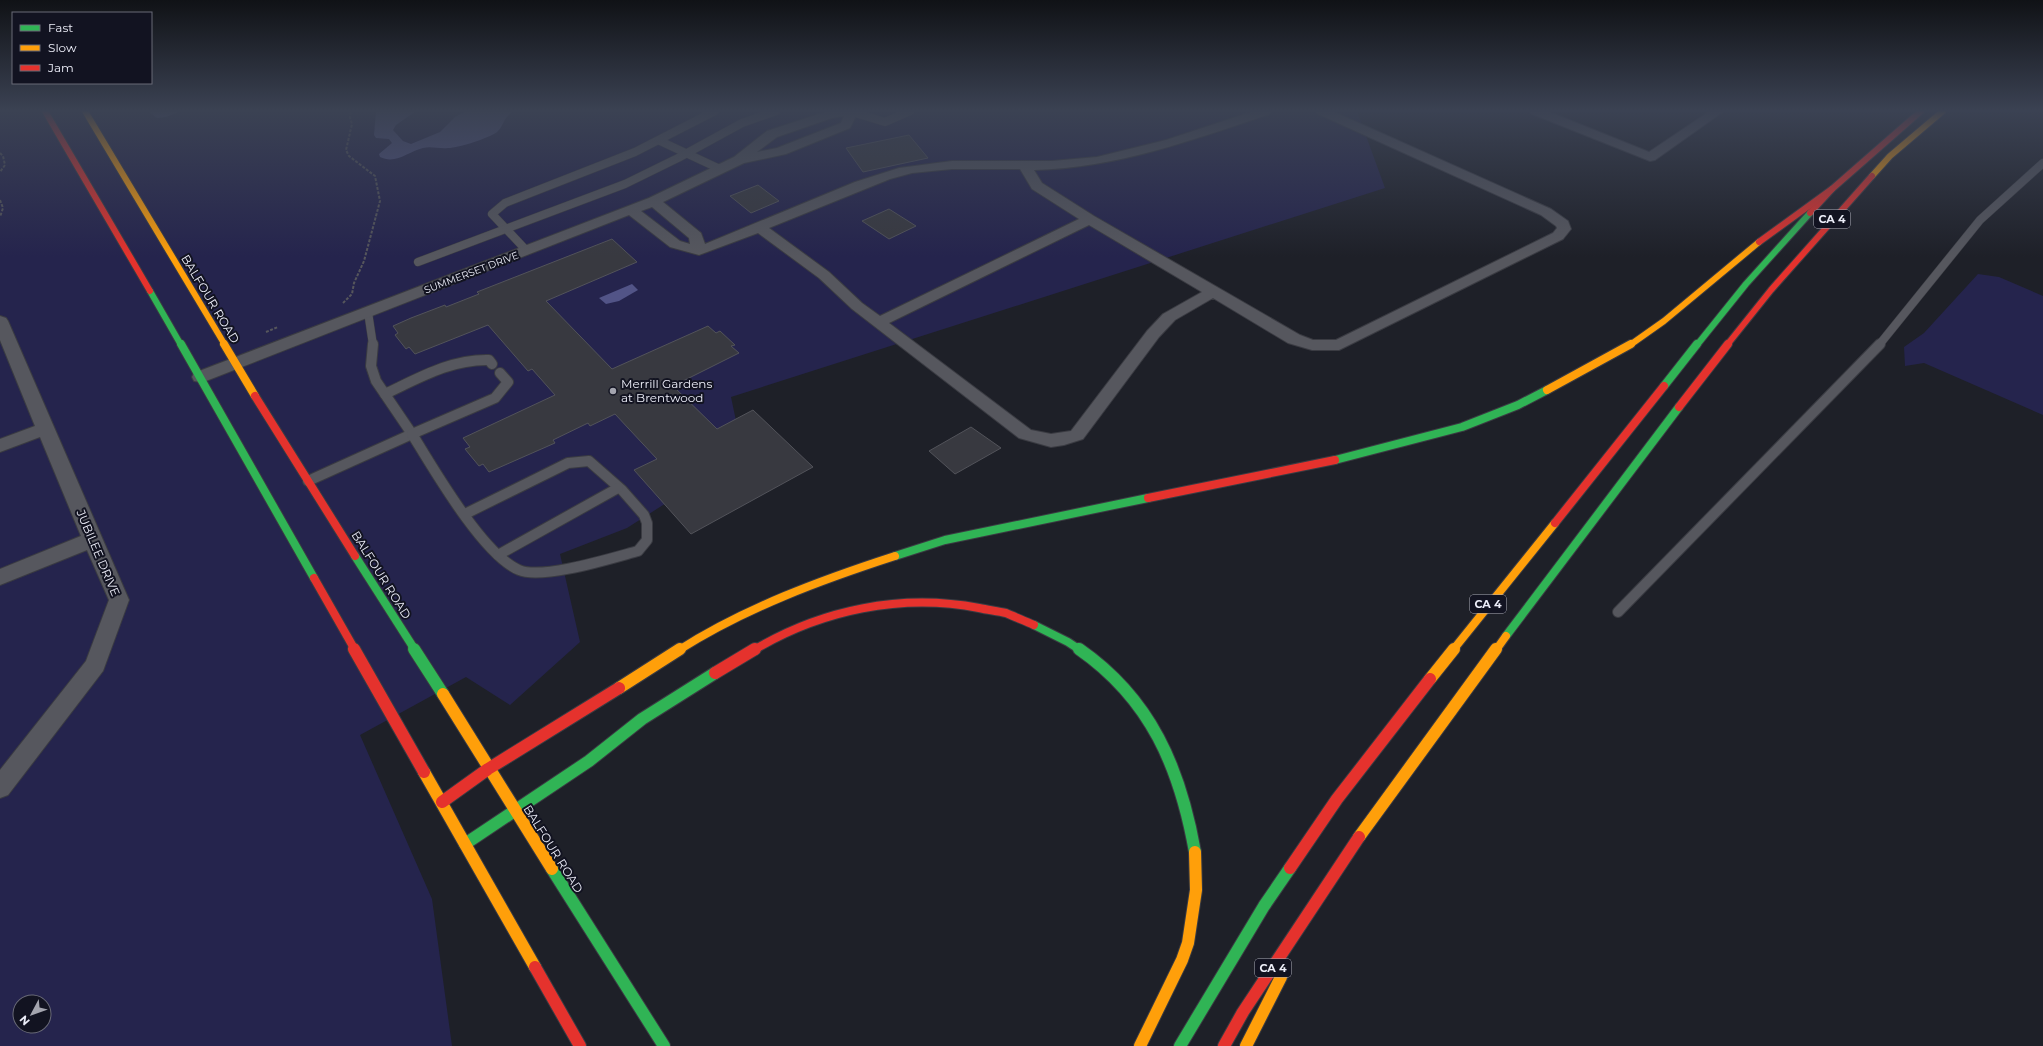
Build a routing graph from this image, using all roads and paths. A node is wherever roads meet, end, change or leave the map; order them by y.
1 (4, 160) edge
2 (73, 160) edge
3 (114, 160) edge
4 (354, 160) edge
5 (619, 160) edge
6 (674, 160) edge
7 (699, 160) edge
8 (739, 160) edge
9 (1102, 160) edge
10 (1430, 160) edge
11 (1865, 160) edge
12 (1887, 160) edge
13 (2043, 163) edge
14 (1025, 165) junction
15 (720, 169) junction
16 (0, 172) edge
17 (1832, 189) junction
18 (0, 200) edge
19 (654, 201) junction
20 (631, 210) junction
21 (0, 217) edge
22 (1089, 219) junction
23 (686, 228) junction
24 (760, 228) junction
25 (506, 229) junction
26 (665, 236) junction
27 (526, 250) junction
28 (699, 251) junction
29 (418, 262) dead end
30 (1213, 292) junction
31 (340, 307) dead end
32 (368, 312) junction
33 (0, 321) edge
34 (879, 322) junction
35 (280, 327) dead end
36 (264, 352) junction
37 (234, 364) junction
38 (492, 364) dead end
39 (500, 373) dead end
40 (200, 377) junction
41 (385, 394) junction
42 (47, 428) junction
43 (412, 434) junction
44 (0, 446) edge
45 (308, 481) junction
46 (618, 488) junction
47 (465, 514) junction
48 (91, 540) junction
49 (498, 555) junction
50 (0, 577) edge
51 (1618, 612) dead end
52 (488, 769) junction
53 (0, 788) edge
54 (442, 802) junction
55 (515, 812) junction
56 (465, 844) junction
57 (1325, 891) junction
58 (1293, 954) dead end
59 (1286, 968) dead end
60 (580, 1046) edge
61 (664, 1046) edge
62 (1140, 1046) edge
63 (1180, 1046) edge
64 (1224, 1046) edge
65 (1246, 1046) edge

1 - 16 path
2 - 40 main road
3 - 37 main road, BALFOUR ROAD
4 - 31 path
5 - 25 lane
6 - 25 lane
7 - 15 lane
8 - 15 street, SUMMERSET DRIVE
9 - 14 street
10 - 30 street
11 - 17 main road, CA 4
12 - 57 main road, CA 4
13 - 51 lane
14 - 22 street
14 - 24 street
15 - 19 street, SUMMERSET DRIVE
17 - 52 main road
17 - 63 main road, CA 4
18 - 21 path
19 - 20 street, SUMMERSET DRIVE
19 - 23 street
20 - 26 street
20 - 27 street, SUMMERSET DRIVE
22 - 30 street
22 - 34 street
23 - 26 street
23 - 28 street
24 - 28 street
24 - 34 street
25 - 27 lane
25 - 29 lane
26 - 28 street
27 - 32 street, SUMMERSET DRIVE
30 - 34 street
32 - 36 street, SUMMERSET DRIVE
32 - 41 lane
33 - 42 street, JUBILEE DRIVE
35 - 36 path
36 - 37 street, SUMMERSET DRIVE
37 - 40 street, SUMMERSET DRIVE
37 - 45 main road, BALFOUR ROAD
38 - 41 lane
39 - 43 lane
40 - 54 main road
41 - 43 lane
42 - 44 street
42 - 48 street, JUBILEE DRIVE
43 - 45 lane
43 - 47 lane
45 - 52 main road, BALFOUR ROAD
46 - 47 lane
46 - 49 lane
46 - 49 lane
47 - 49 lane
48 - 50 street
48 - 53 street, JUBILEE DRIVE
52 - 54 main road
52 - 55 main road, BALFOUR ROAD
54 - 56 main road
55 - 56 main road
55 - 61 main road, BALFOUR ROAD
55 - 62 main road
56 - 60 main road
57 - 58 main road
57 - 64 main road, CA 4
59 - 65 main road

